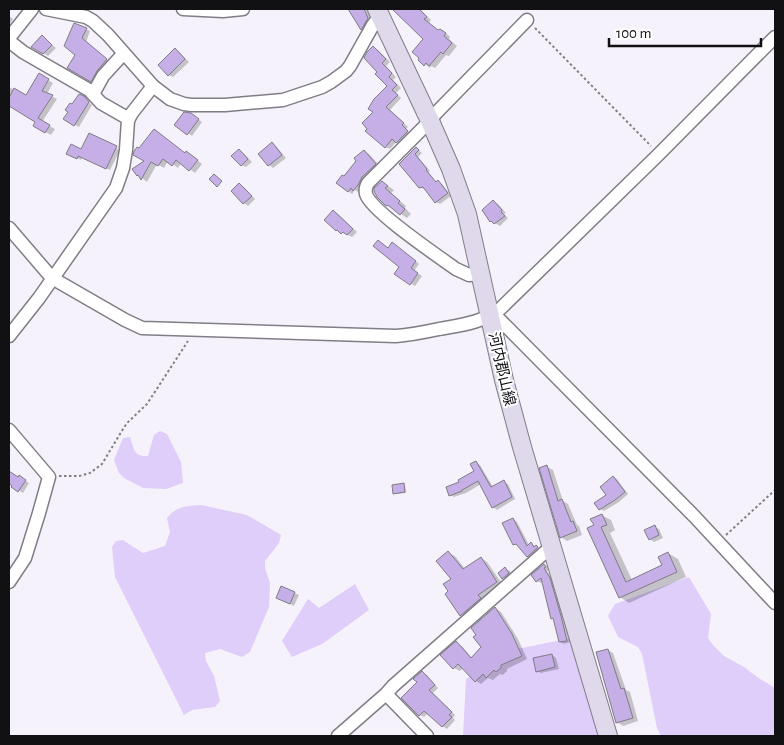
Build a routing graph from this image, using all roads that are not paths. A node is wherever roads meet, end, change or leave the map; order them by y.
1 (32, 9) edge
2 (46, 9) edge
3 (183, 9) edge
4 (243, 9) edge
5 (379, 12) edge
6 (527, 20) road end
7 (775, 37) edge
8 (9, 40) edge
9 (124, 53) junction
10 (153, 86) junction
11 (93, 94) junction
12 (129, 119) junction
13 (430, 121) junction
14 (9, 228) edge
15 (480, 274) junction
16 (52, 278) junction
17 (492, 315) junction
18 (9, 336) edge
19 (9, 430) edge
20 (552, 546) junction
21 (9, 582) edge
22 (775, 603) edge
23 (386, 694) junction
24 (338, 736) edge
25 (427, 736) edge
26 (608, 736) edge

1 - 8 street
2 - 9 street
3 - 4 street
5 - 10 street
5 - 13 main road, 河内郡山線
6 - 13 street
7 - 17 street
8 - 11 street
9 - 10 street
9 - 11 street
10 - 12 street
11 - 12 street
12 - 16 street
13 - 15 main road, 河内郡山線
13 - 15 street
14 - 16 street
15 - 17 main road, 河内郡山線
16 - 17 street
16 - 18 street
17 - 20 main road, 河内郡山線
17 - 22 street
19 - 21 street
20 - 23 street
20 - 26 main road, 河内郡山線
23 - 24 street
23 - 25 street

